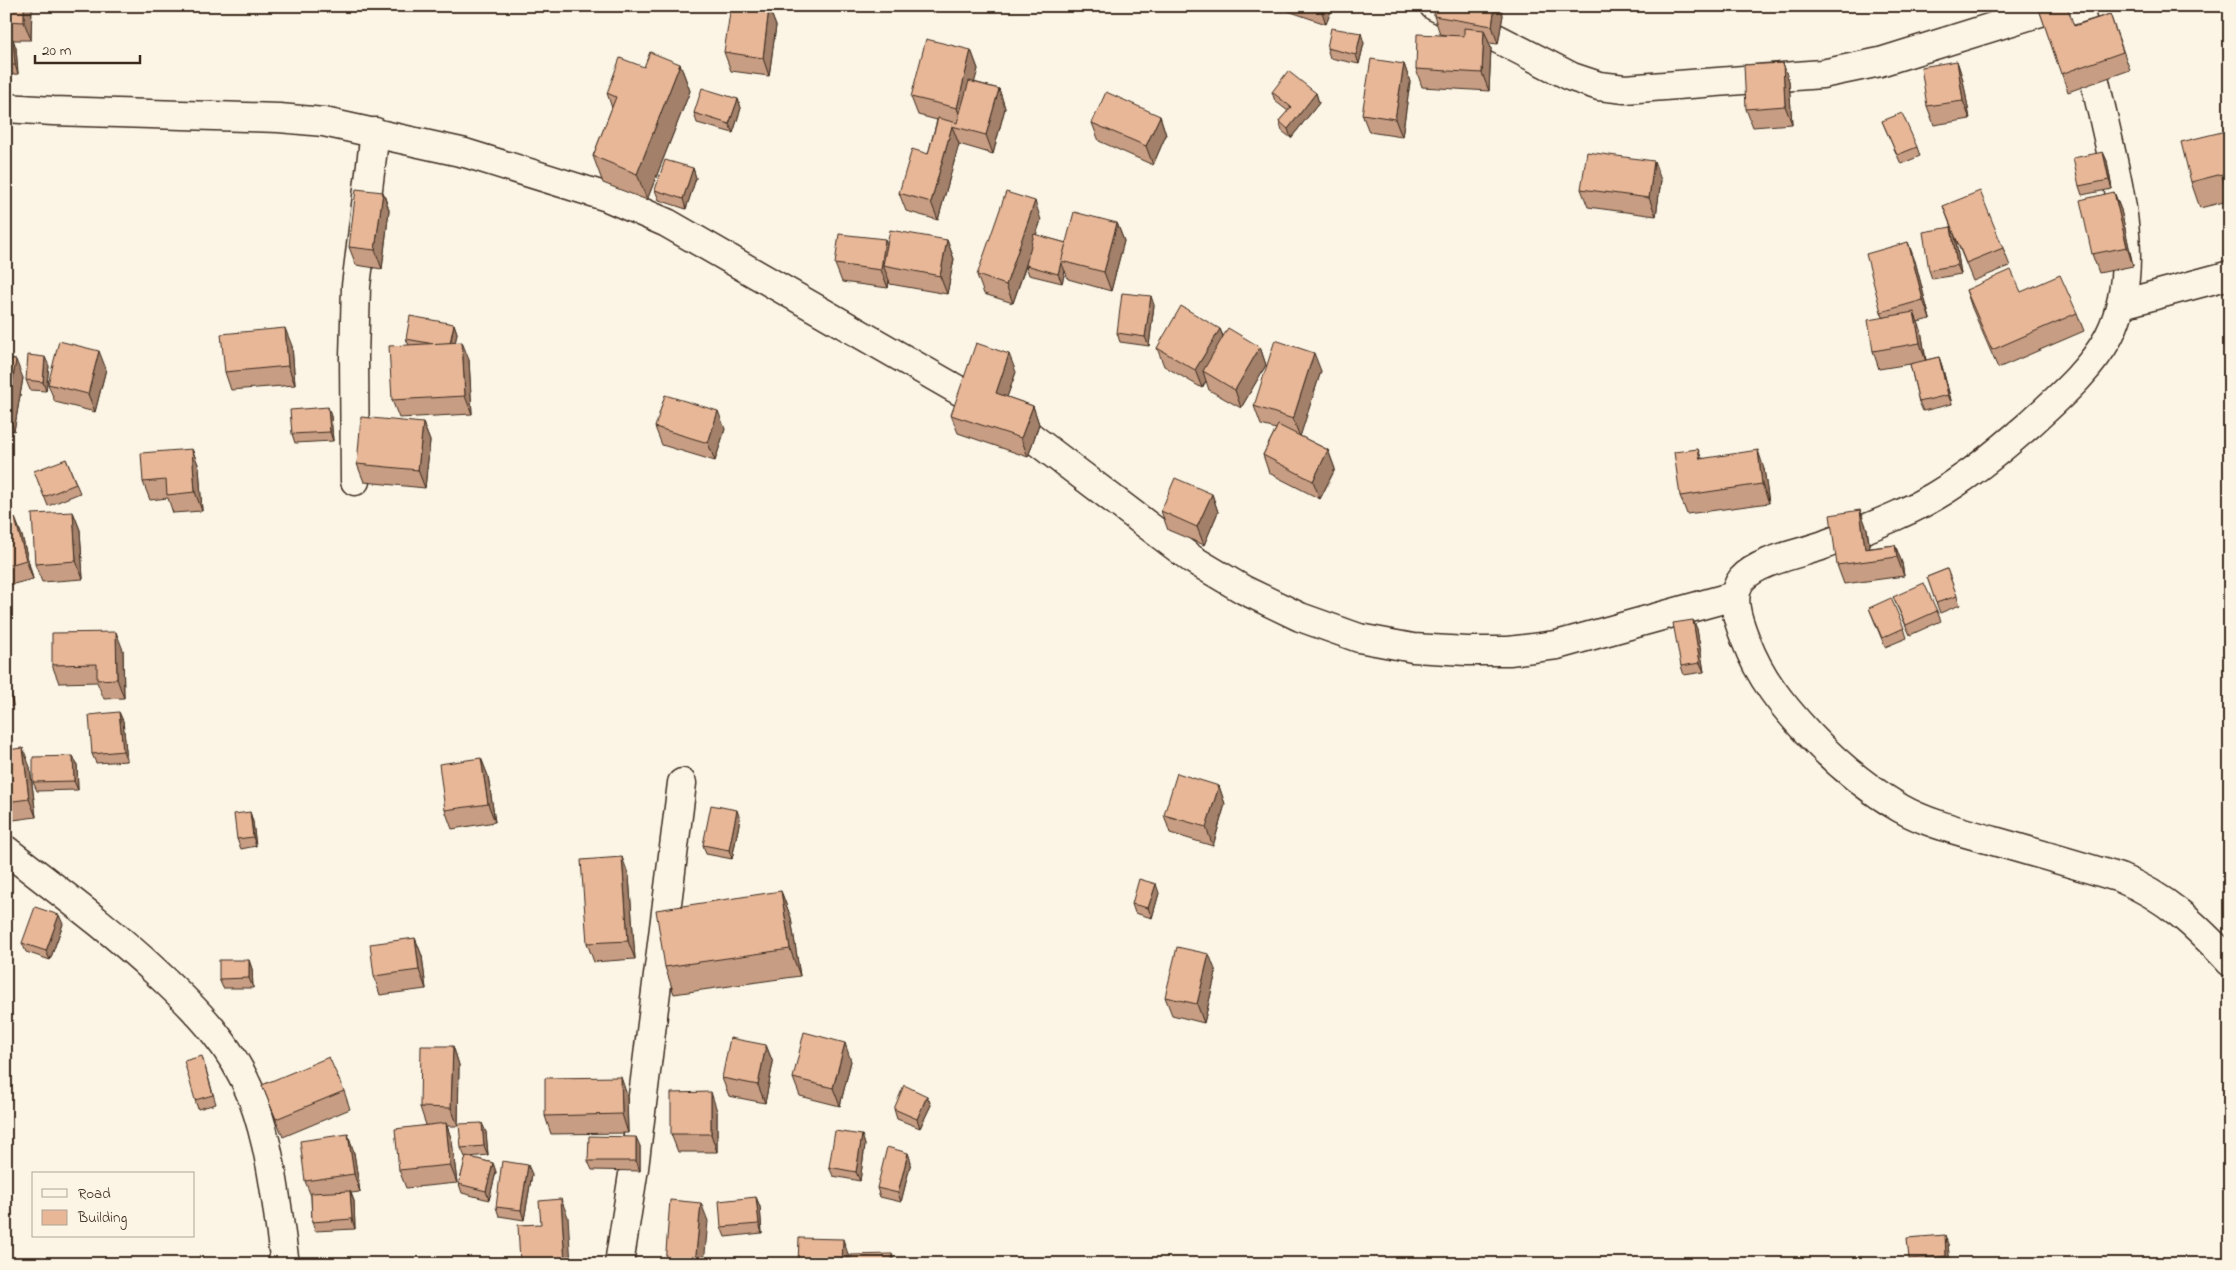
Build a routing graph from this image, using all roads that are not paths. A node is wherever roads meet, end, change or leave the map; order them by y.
1 (1434, 6) edge
2 (2060, 6) edge
3 (2079, 6) edge
4 (6, 108) edge
5 (375, 132) junction
6 (2230, 275) edge
7 (2122, 304) junction
8 (355, 481) edge
9 (1734, 596) junction
10 (682, 783) dead end
11 (6, 850) edge
12 (2230, 962) edge
13 (285, 1264) edge
14 (619, 1264) edge

1 - 2 street
3 - 7 street
4 - 5 street
5 - 8 street
5 - 9 street
6 - 7 street
7 - 9 street
9 - 12 street
10 - 14 street
11 - 13 street

